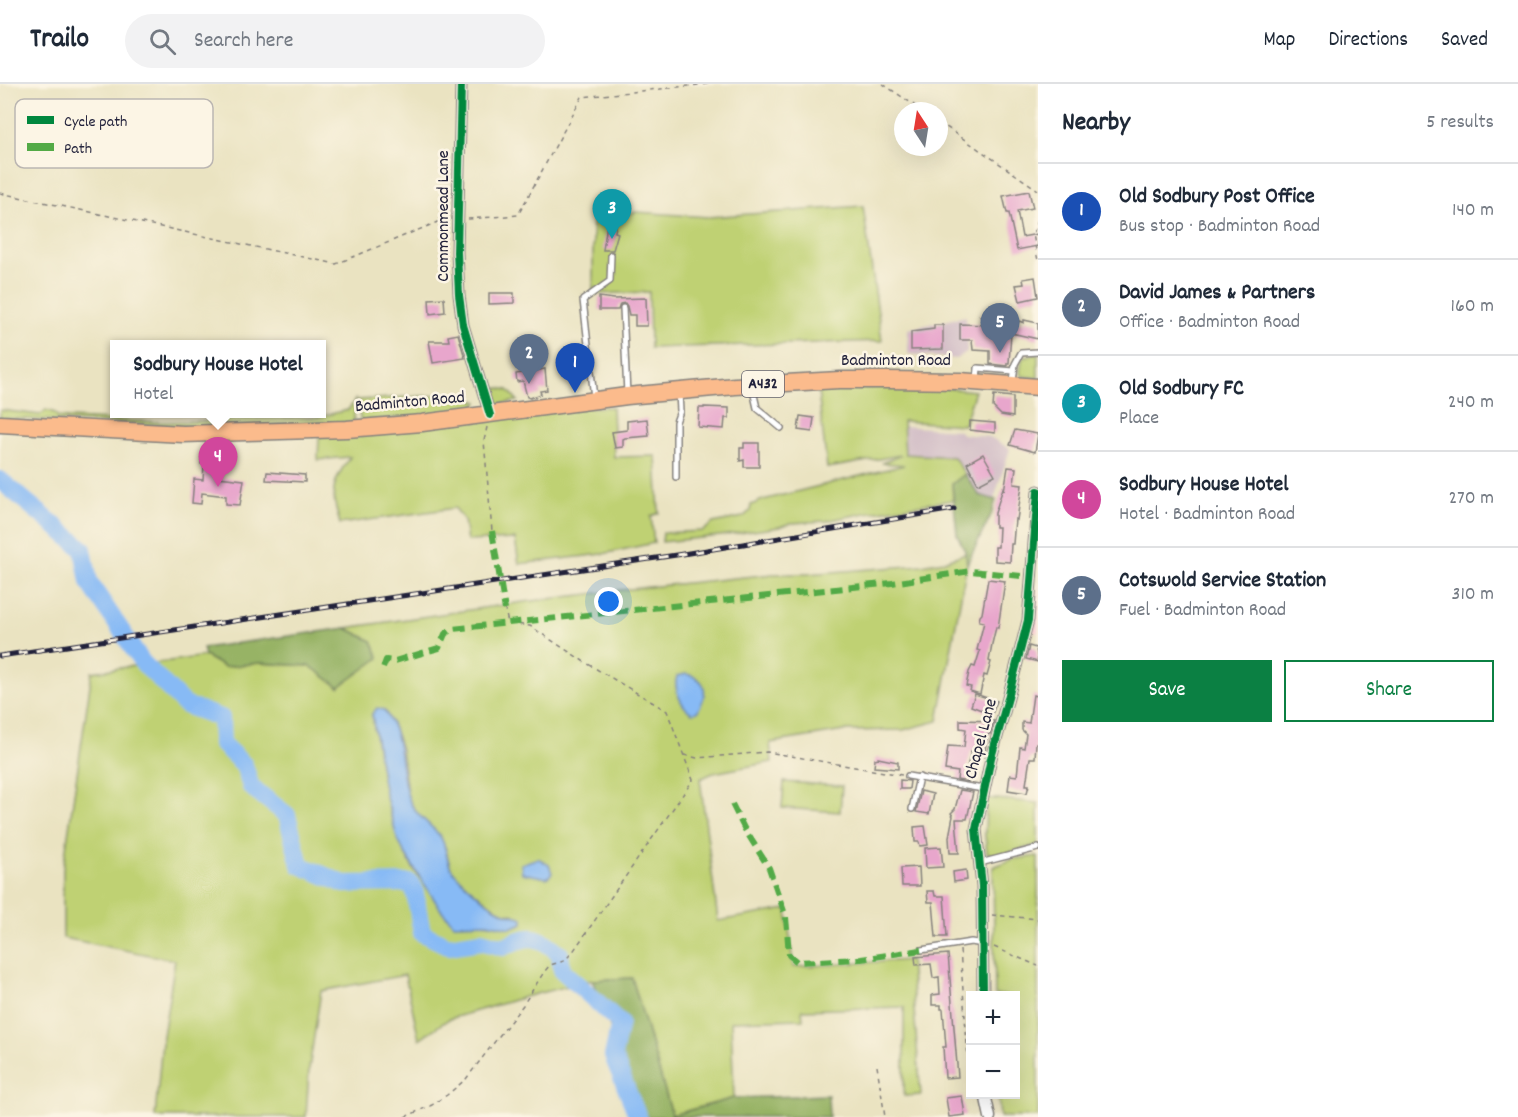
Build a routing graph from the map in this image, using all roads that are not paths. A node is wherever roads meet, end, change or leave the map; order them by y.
1 (461, 84) edge
2 (610, 255) dead end
3 (623, 308) dead end
4 (1038, 351) edge
5 (1014, 377) junction
6 (751, 385) junction
7 (1038, 387) edge
8 (679, 391) junction
9 (627, 396) junction
10 (594, 401) junction
11 (490, 415) junction
12 (0, 424) edge
13 (782, 428) dead end
14 (676, 477) dead end
15 (1038, 491) edge
16 (908, 776) road end
17 (919, 777) junction
18 (983, 789) junction
19 (912, 809) dead end
20 (1038, 848) edge
21 (980, 863) junction
22 (983, 943) junction
23 (921, 950) dead end
24 (983, 991) edge
25 (986, 1099) edge
26 (990, 1117) edge

1 - 11 street, Commonmead Lane
2 - 10 lane
3 - 9 lane
4 - 5 lane
5 - 6 main road, Badminton Road / A432
5 - 7 main road, Badminton Road / A432
6 - 8 main road, Badminton Road / A432
6 - 13 lane
8 - 9 main road, Badminton Road / A432
8 - 14 lane
9 - 10 main road, Badminton Road / A432
10 - 11 main road, Badminton Road / A432
11 - 12 main road, Badminton Road / A432
15 - 18 street, Chapel Lane
16 - 17 lane
17 - 18 lane
17 - 19 lane
18 - 21 street, Chapel Lane
20 - 21 lane
21 - 22 street, Chapel Lane
22 - 23 lane
22 - 24 street, Chapel Lane
25 - 26 street

